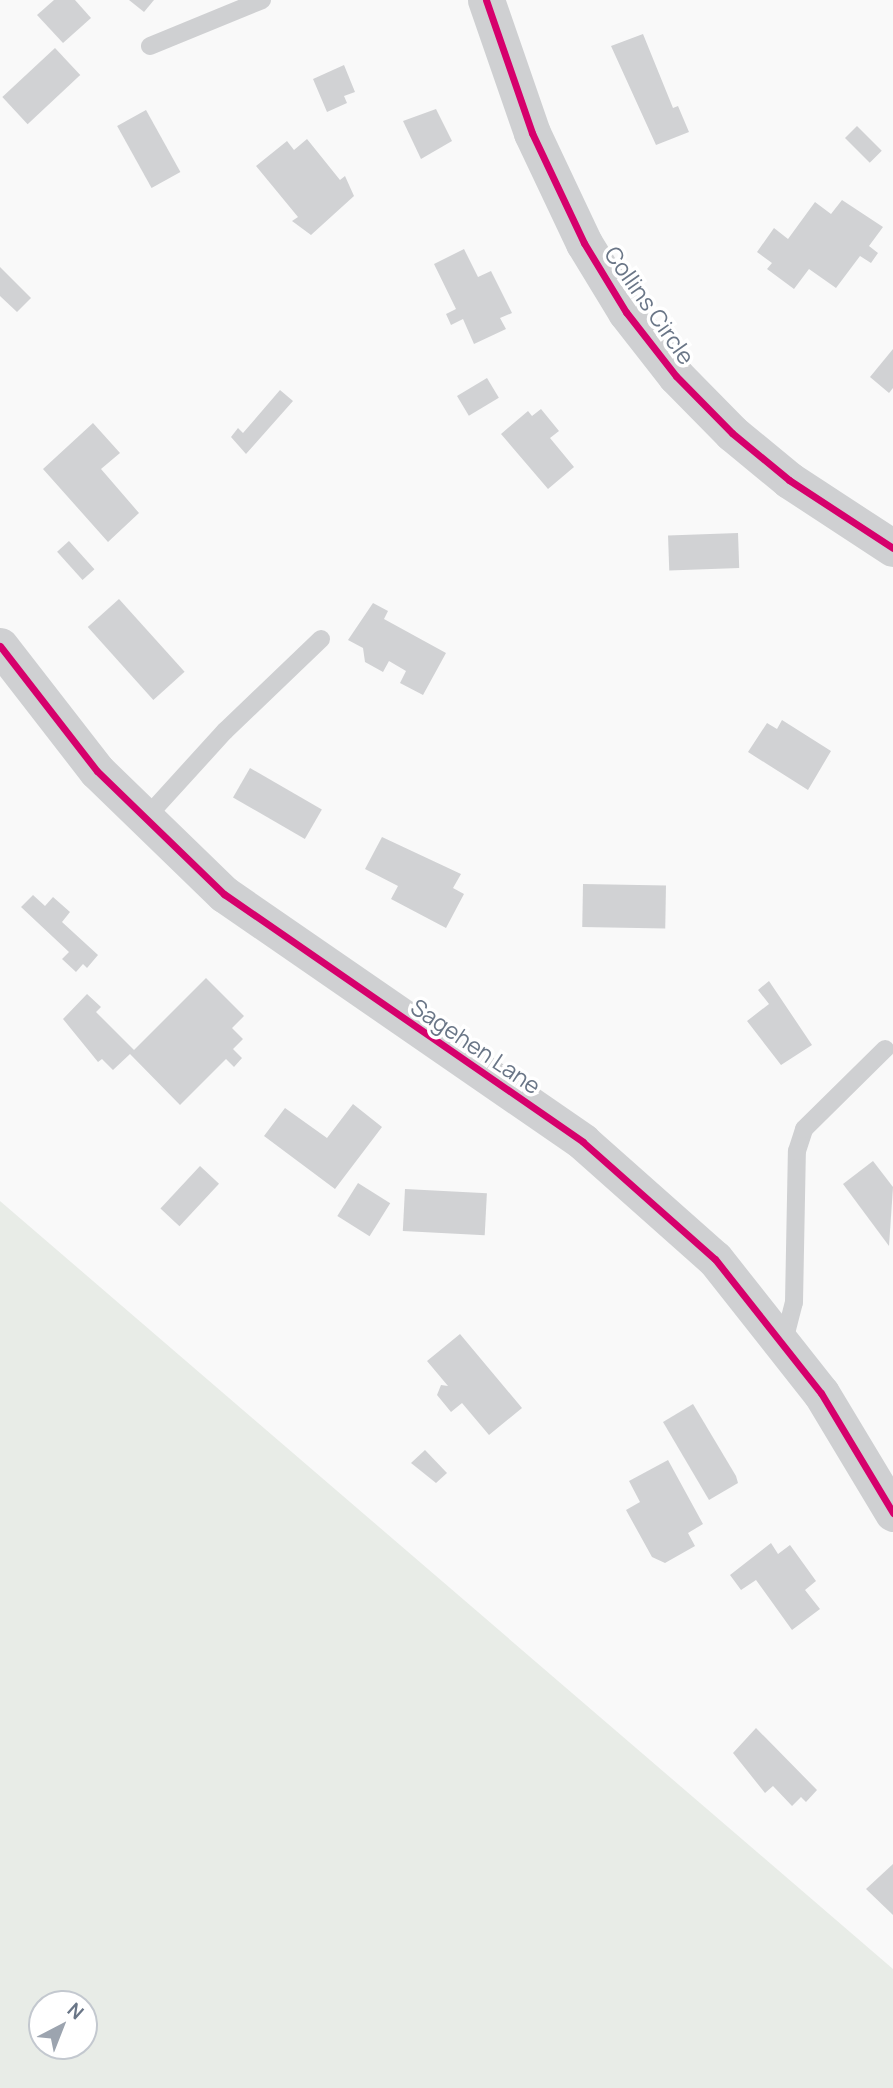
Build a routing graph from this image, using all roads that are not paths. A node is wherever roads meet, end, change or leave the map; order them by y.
1 (262, 0) edge
2 (486, 0) edge
3 (150, 46) dead end
4 (893, 548) edge
5 (321, 639) dead end
6 (0, 646) edge
7 (144, 821) junction
8 (885, 1049) dead end
9 (784, 1341) junction
10 (893, 1513) edge

1 - 3 lane
2 - 4 street, Collins Circle
5 - 7 lane
6 - 7 street, Sagehen Lane
7 - 9 street, Sagehen Lane
8 - 9 lane
9 - 10 street, Sagehen Lane

